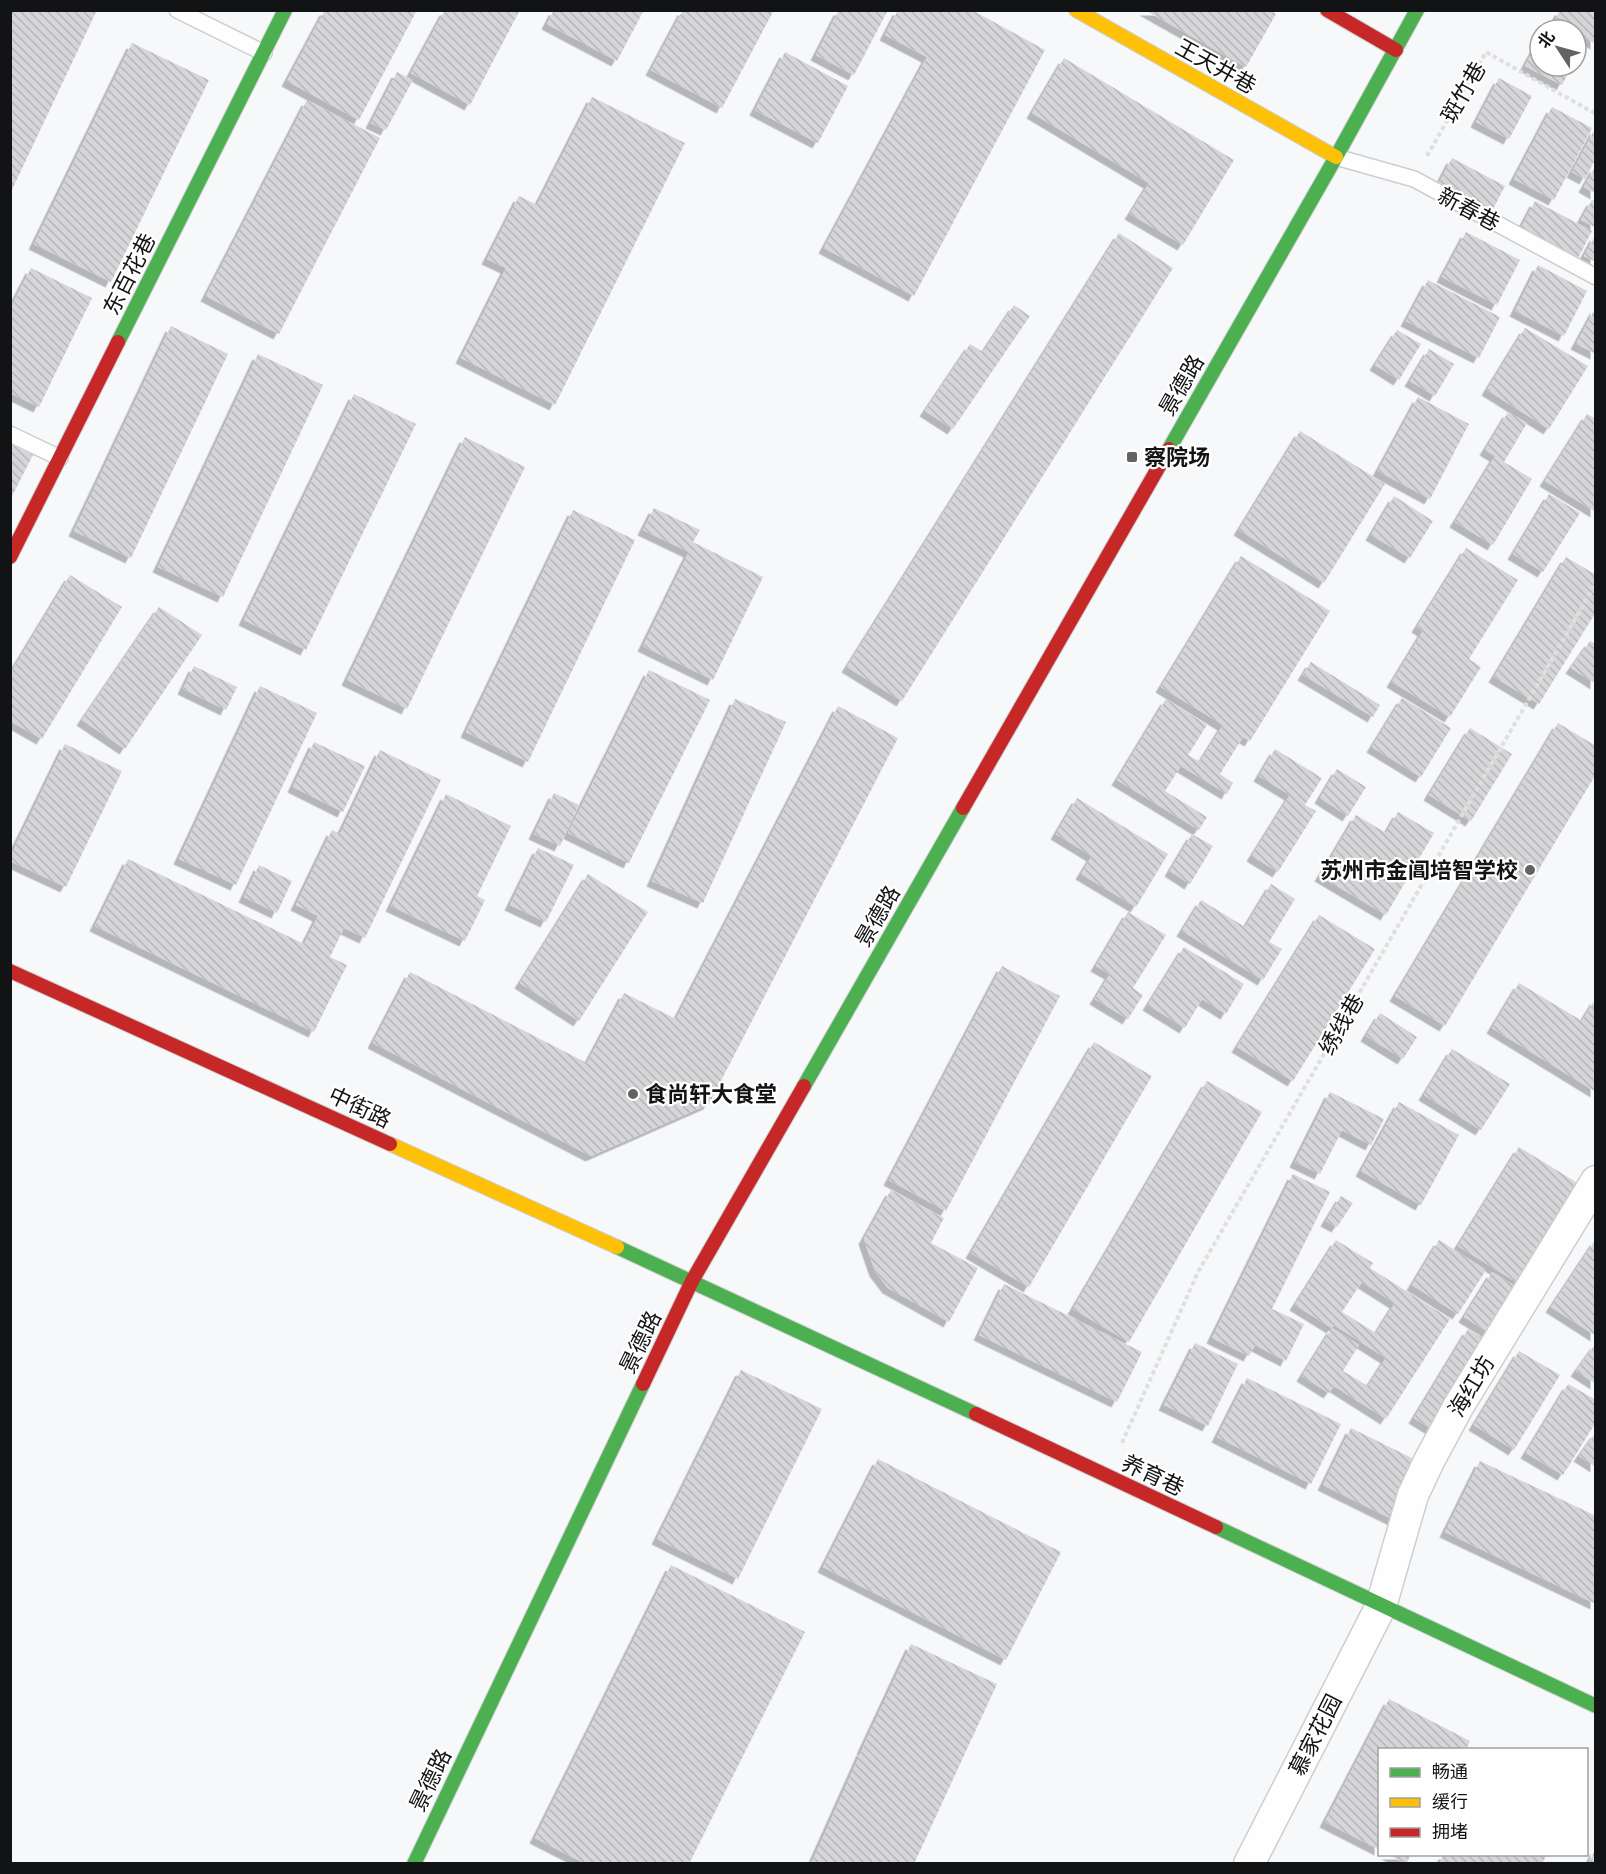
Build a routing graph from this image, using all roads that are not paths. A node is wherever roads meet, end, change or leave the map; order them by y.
1 (177, 10) edge
2 (285, 10) edge
3 (1076, 10) edge
4 (1327, 10) edge
5 (1417, 10) edge
6 (1396, 50) junction
7 (264, 53) junction
8 (1336, 157) junction
9 (1596, 278) edge
10 (10, 434) edge
11 (60, 458) junction
12 (10, 557) edge
13 (10, 970) edge
14 (1596, 1181) edge
15 (692, 1281) junction
16 (1381, 1606) junction
17 (1596, 1706) edge
18 (414, 1863) edge
19 (1249, 1863) edge

1 - 7 lane
2 - 7 main road, 东百花巷
3 - 8 main road, 王天井巷
4 - 6 main road
5 - 6 main road, 景德路
6 - 8 main road, 景德路
7 - 11 main road, 东百花巷
8 - 9 lane, 新春巷
8 - 15 main road, 景德路
10 - 11 lane
11 - 12 main road, 东百花巷
13 - 15 main road, 中街路
14 - 16 street, 海红坊
15 - 16 main road, 养育巷
15 - 18 main road, 景德路
16 - 17 main road, 养育巷
16 - 19 street, 慕家花园

